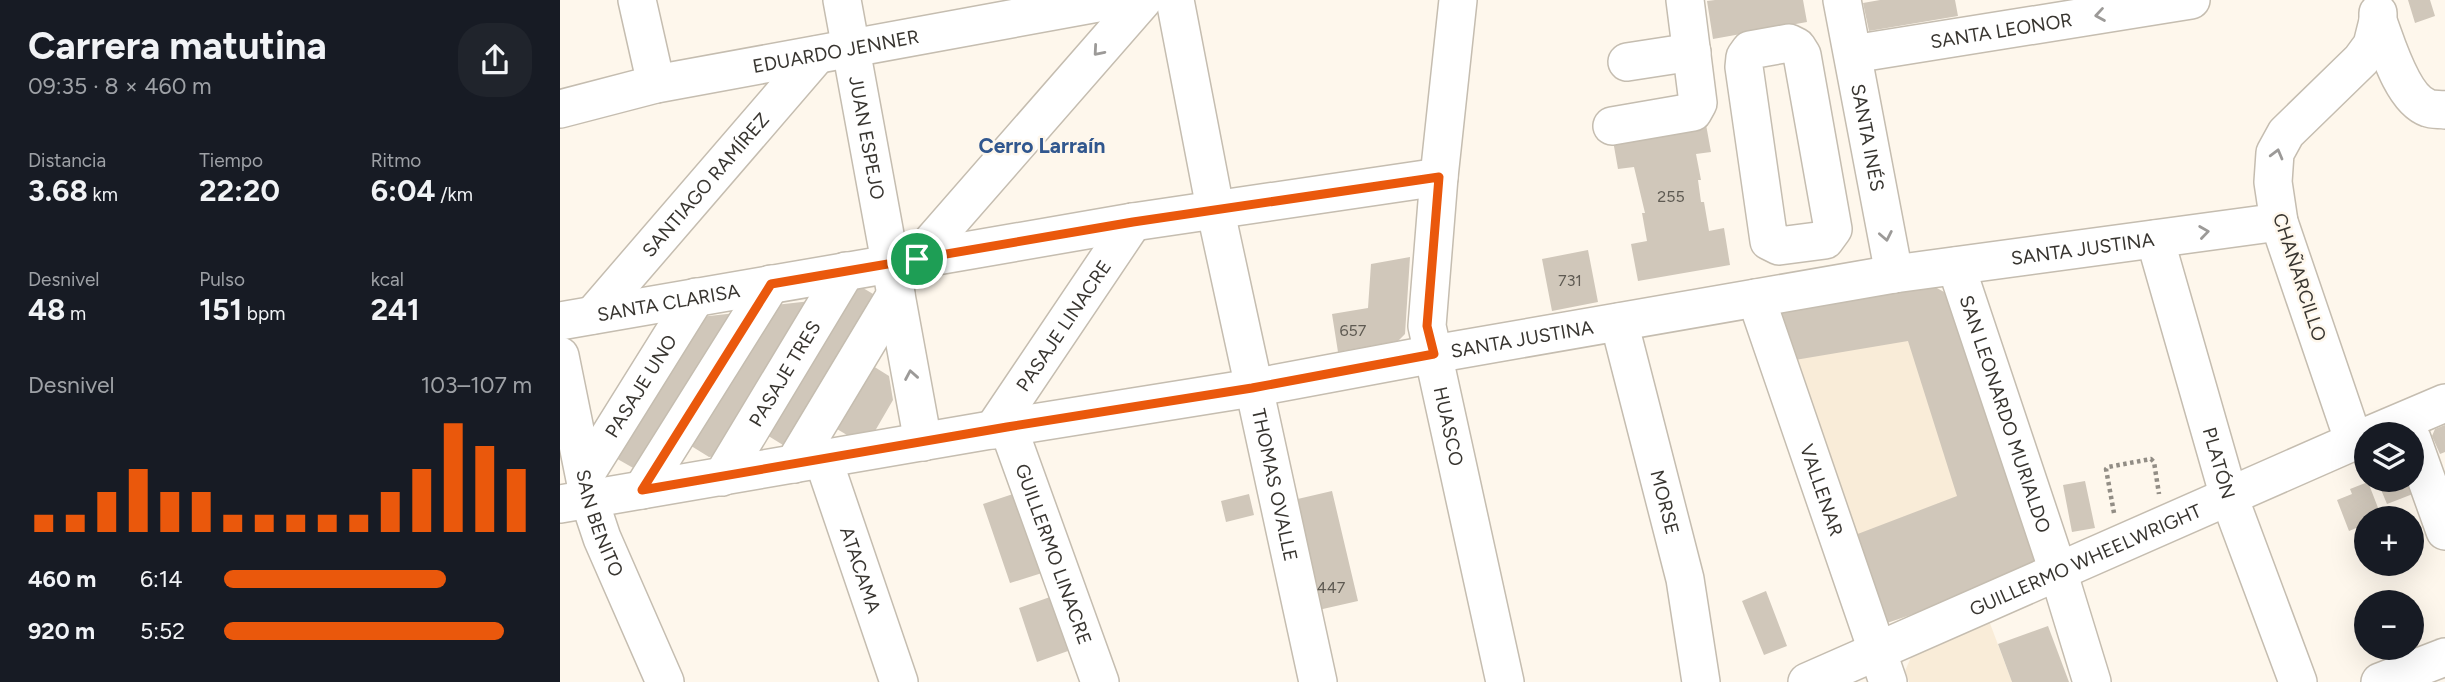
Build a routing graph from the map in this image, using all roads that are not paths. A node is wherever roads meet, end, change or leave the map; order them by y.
1 (636, 0) edge
2 (842, 0) edge
3 (1114, 0) edge
4 (1143, 0) edge
5 (1175, 0) edge
6 (1458, 0) edge
7 (1685, 0) edge
8 (1842, 0) edge
9 (2191, 0) edge
10 (2378, 11) edge
11 (834, 52) junction
12 (1692, 52) junction
13 (1627, 62) dead end
14 (1854, 62) junction
15 (1807, 81) junction
16 (656, 85) junction
17 (2431, 106) edge
18 (560, 109) edge
19 (1612, 126) dead end
20 (1439, 177) junction
21 (1215, 208) junction
22 (1133, 222) junction
23 (2279, 222) junction
24 (2155, 239) junction
25 (1956, 265) junction
26 (846, 271) junction
27 (901, 272) junction
28 (1894, 274) junction
29 (771, 284) junction
30 (696, 297) junction
31 (1756, 298) junction
32 (577, 318) edge
33 (1619, 322) junction
34 (1434, 354) junction
35 (560, 356) edge
36 (1252, 388) junction
37 (2445, 403) edge
38 (1003, 421) junction
39 (2358, 422) edge
40 (2421, 422) edge
41 (2354, 441) edge
42 (923, 442) junction
43 (809, 462) junction
44 (2424, 473) edge
45 (722, 477) junction
46 (642, 490) junction
47 (578, 493) edge
48 (2229, 497) junction
49 (2445, 531) edge
50 (2058, 571) junction
51 (2445, 657) edge
52 (1882, 667) edge
53 (665, 682) edge
54 (899, 682) edge
55 (1100, 682) edge
56 (1318, 682) edge
57 (1505, 682) edge
58 (1701, 682) edge
59 (1807, 682) edge
60 (2092, 682) edge
61 (2298, 682) edge
62 (2380, 682) edge

1 - 16 street
2 - 11 street, JUAN ESPEJO
3 - 11 street, EDUARDO JENNER
4 -> 27 street
5 - 21 street, THOMAS OVALLE
6 - 20 street, HUASCO
7 - 12 street
8 - 14 street, SANTA INÉS
9 -> 14 street, SANTA LEONOR
10 - 17 street
23 -> 10 street, CHAÑARCILLO
11 - 16 street, EDUARDO JENNER
11 - 27 street, JUAN ESPEJO
11 - 32 street, SANTIAGO RAMÍREZ
12 - 13 street
12 - 19 street
14 - 15 street, SANTA LEONOR
14 -> 28 street, SANTA INÉS
15 - 15 street
16 - 18 street, EDUARDO JENNER
20 - 21 street, SANTA CLARISA
20 - 34 street, HUASCO
21 - 22 street, SANTA CLARISA
21 - 36 street, THOMAS OVALLE
22 - 27 street, SANTA CLARISA
22 - 38 street, PASAJE LINACRE
24 -> 23 street, SANTA JUSTINA
23 - 39 street, CHAÑARCILLO
24 - 25 street, SANTA JUSTINA
24 - 48 street, PLATÓN
25 - 28 street, SANTA JUSTINA
25 - 50 street, SAN LEONARDO MURIALDO
26 - 27 street, SANTA CLARISA
26 - 29 street, SANTA CLARISA
26 - 45 street, PASAJE TRES
42 -> 27 street, JUAN ESPEJO
27 - 43 street
28 - 31 street, SANTA JUSTINA
29 - 30 street, SANTA CLARISA
29 - 46 street
30 - 32 street, SANTA CLARISA
30 - 47 street, PASAJE UNO
31 - 33 street, SANTA JUSTINA
31 - 52 street, VALLENAR
33 - 34 street, SANTA JUSTINA
33 - 58 street, MORSE
34 - 36 street, SANTA JUSTINA
34 - 57 street, HUASCO
35 - 47 street, SAN BENITO
36 - 38 street, SANTA JUSTINA
36 - 56 street, THOMAS OVALLE
37 - 40 street, GUILLERMO WHEELWRIGHT
38 - 42 street, SANTA JUSTINA
38 - 55 street, GUILLERMO LINACRE
41 - 48 street, GUILLERMO WHEELWRIGHT
42 - 43 street, SANTA JUSTINA
43 - 45 street, SANTA JUSTINA
43 - 54 street, ATACAMA
44 - 49 street
45 - 46 street, SANTA JUSTINA
46 - 47 street, SANTA JUSTINA
47 - 53 street, SAN BENITO
48 - 50 street, GUILLERMO WHEELWRIGHT
48 - 61 street, PLATÓN
50 - 52 street, GUILLERMO WHEELWRIGHT
50 - 60 street, SAN LEONARDO MURIALDO
51 - 62 street
52 - 59 street, GUILLERMO WHEELWRIGHT

